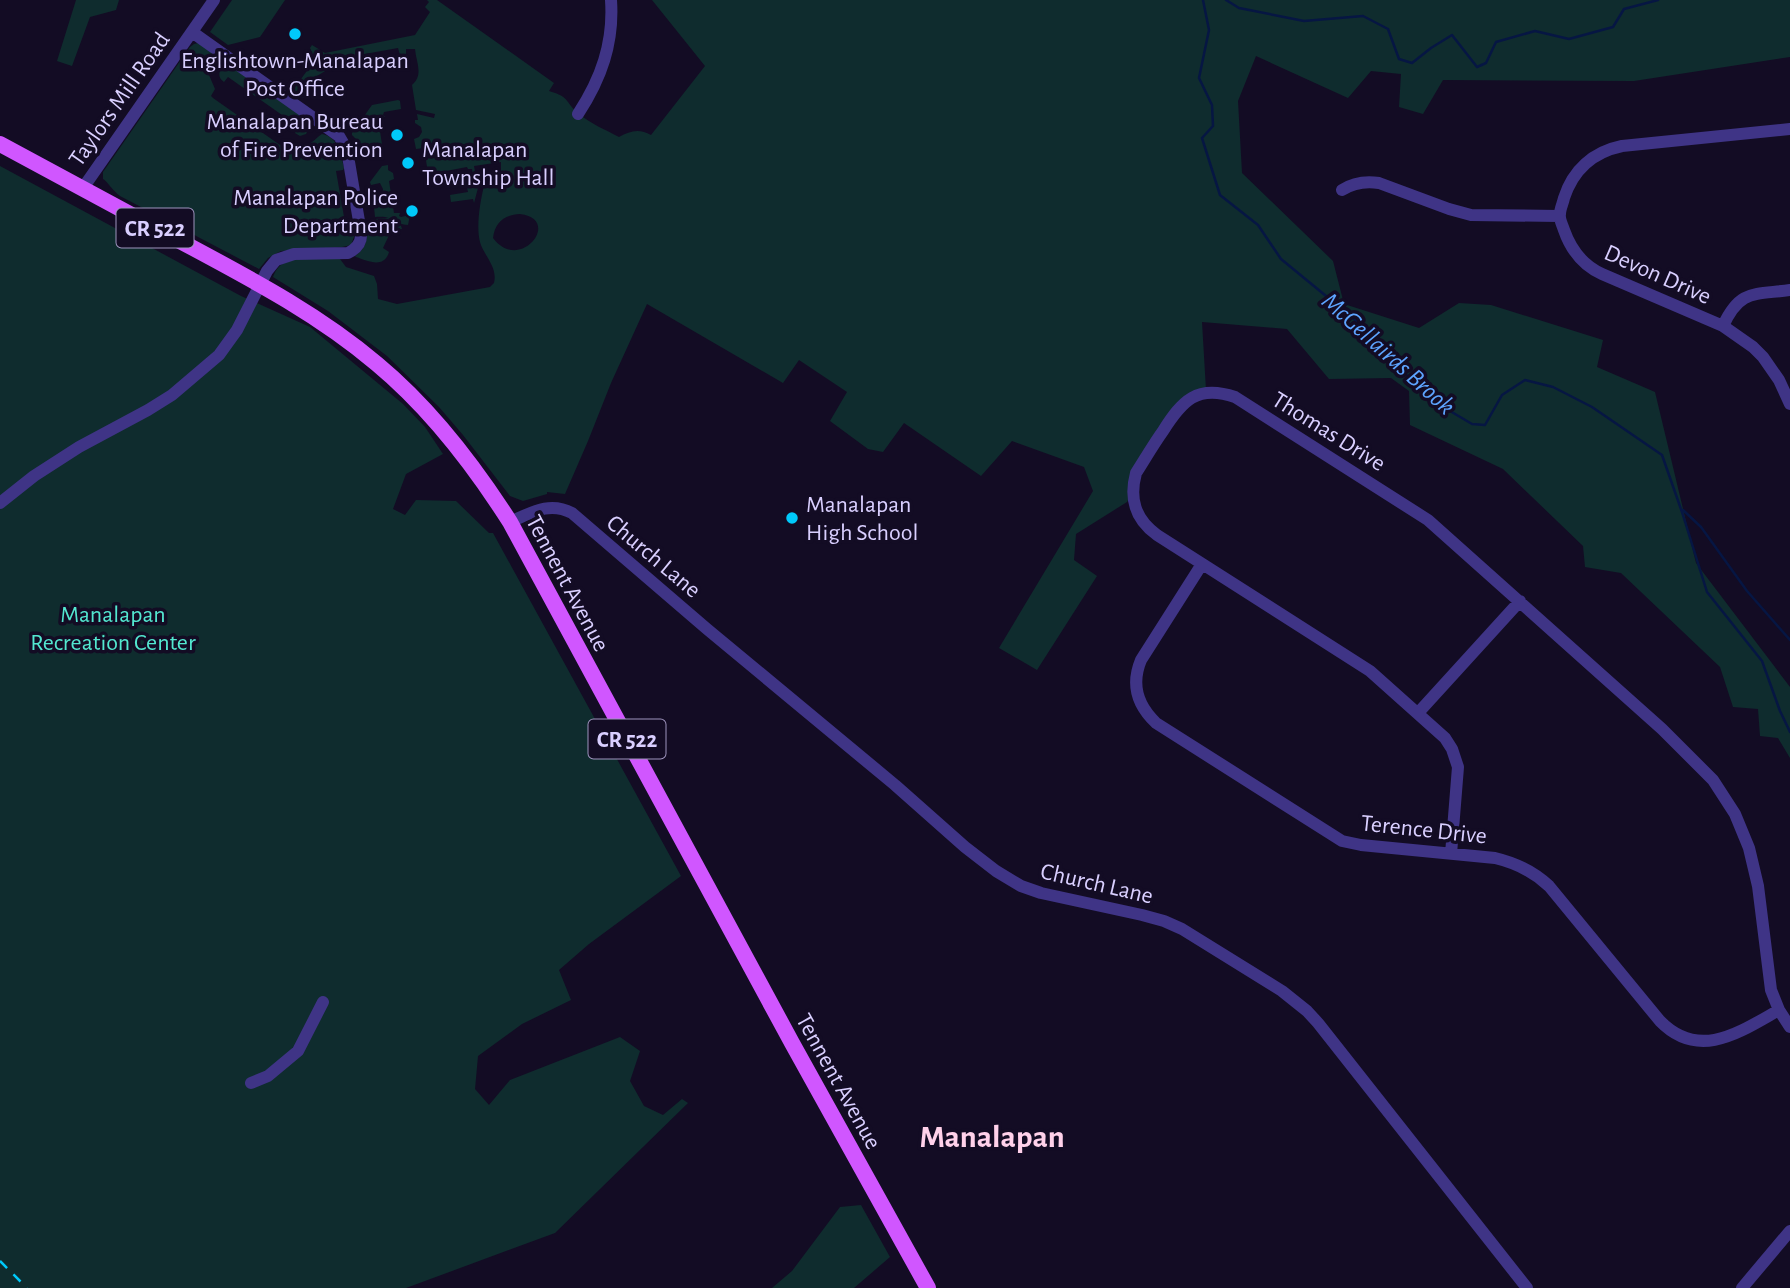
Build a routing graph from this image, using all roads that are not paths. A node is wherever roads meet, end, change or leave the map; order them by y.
1 (214, 0) edge
2 (611, 0) edge
3 (192, 32) junction
4 (578, 114) dead end
5 (1790, 128) edge
6 (0, 144) edge
7 (83, 188) junction
8 (1342, 190) dead end
9 (1559, 216) junction
10 (260, 285) junction
11 (1790, 290) edge
12 (1723, 326) junction
13 (1790, 404) edge
14 (0, 503) edge
15 (510, 522) junction
16 (1202, 564) junction
17 (1520, 601) junction
18 (1418, 713) junction
19 (1451, 854) junction
20 (323, 1002) dead end
21 (1779, 1010) junction
22 (1790, 1027) edge
23 (251, 1083) dead end
24 (1790, 1231) edge
25 (928, 1288) edge
26 (1527, 1288) edge
27 (1742, 1288) edge

1 - 3 street, Taylors Mill Road
2 - 4 street
3 - 7 street, Taylors Mill Road
3 - 10 street
5 - 9 street
6 - 7 main road, Tennent Avenue / CR 522
7 - 10 main road, Tennent Avenue / CR 522
8 - 9 street
9 - 12 street, Devon Drive
10 - 14 street
10 - 15 main road, Tennent Avenue / CR 522
11 - 12 street
12 - 13 street, Devon Drive
15 - 25 main road, Tennent Avenue / CR 522
15 - 26 street, Church Lane
16 - 17 street, Thomas Drive
16 - 18 street, Thomas Drive
16 - 19 street, Terence Drive
17 - 18 street
17 - 21 street, Thomas Drive
18 - 19 street, Thomas Drive
19 - 21 street, Terence Drive
20 - 23 street
21 - 22 street, Thomas Drive
24 - 27 street

